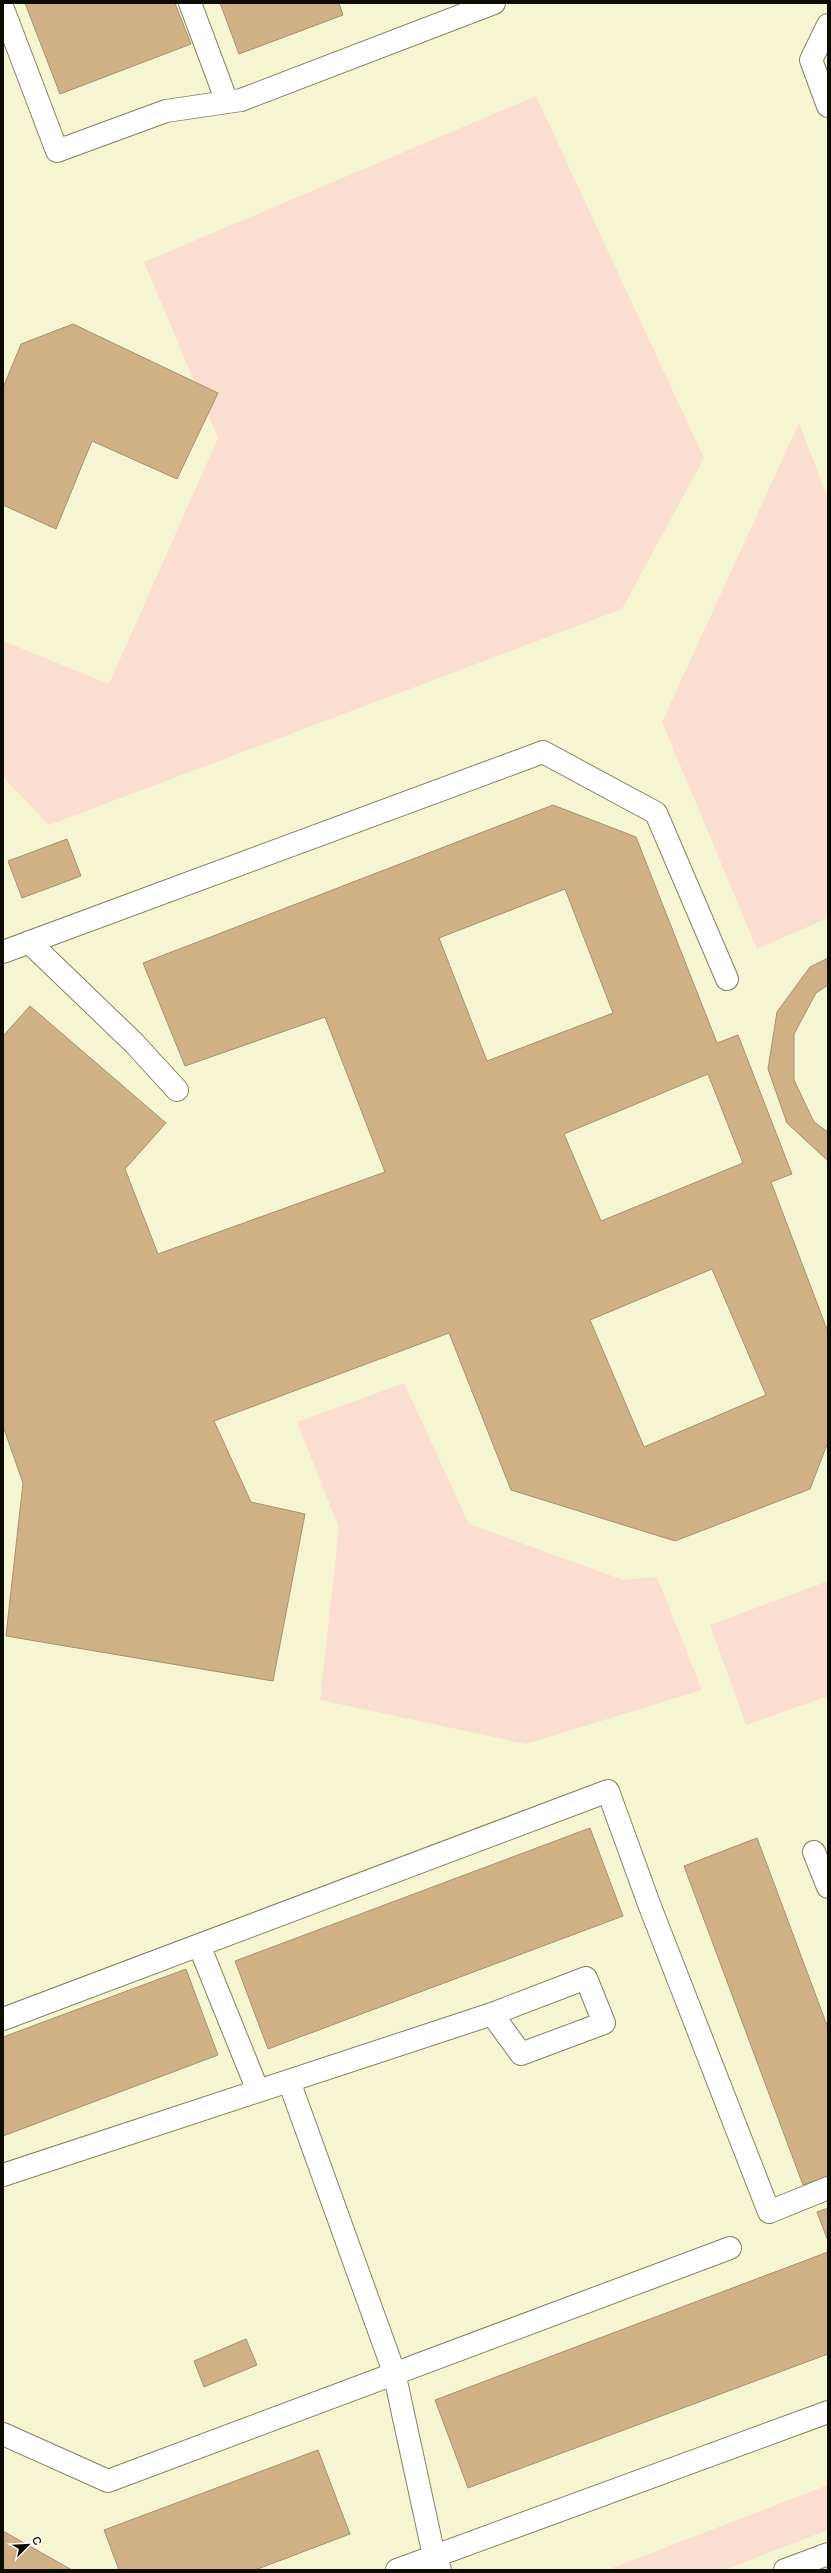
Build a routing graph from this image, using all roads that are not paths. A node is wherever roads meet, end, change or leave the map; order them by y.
1 (190, 3) edge
2 (494, 3) edge
3 (3, 9) edge
4 (828, 25) edge
5 (227, 102) junction
6 (828, 106) edge
7 (29, 942) junction
8 (3, 952) edge
9 (726, 980) dead end
10 (177, 1090) dead end
11 (814, 1852) dead end
12 (828, 1887) edge
13 (199, 1945) junction
14 (492, 2014) junction
15 (3, 2019) edge
16 (289, 2081) junction
17 (258, 2091) junction
18 (3, 2175) edge
19 (828, 2188) edge
20 (730, 2248) dead end
21 (394, 2372) junction
22 (828, 2412) edge
23 (3, 2434) edge
24 (828, 2554) edge
25 (437, 2563) edge
26 (397, 2570) edge
27 (785, 2570) edge

1 - 5 street
2 - 5 street
3 - 5 street
4 - 6 street
7 - 8 street
7 - 9 street
7 - 10 street
11 - 12 street
13 - 15 street
13 - 17 street
13 - 19 street
14 - 14 street
14 - 16 street
16 - 17 street
16 - 21 street
17 - 18 street
20 - 21 street
21 - 23 street
21 - 25 street
22 - 25 street
24 - 27 street
25 - 26 street

